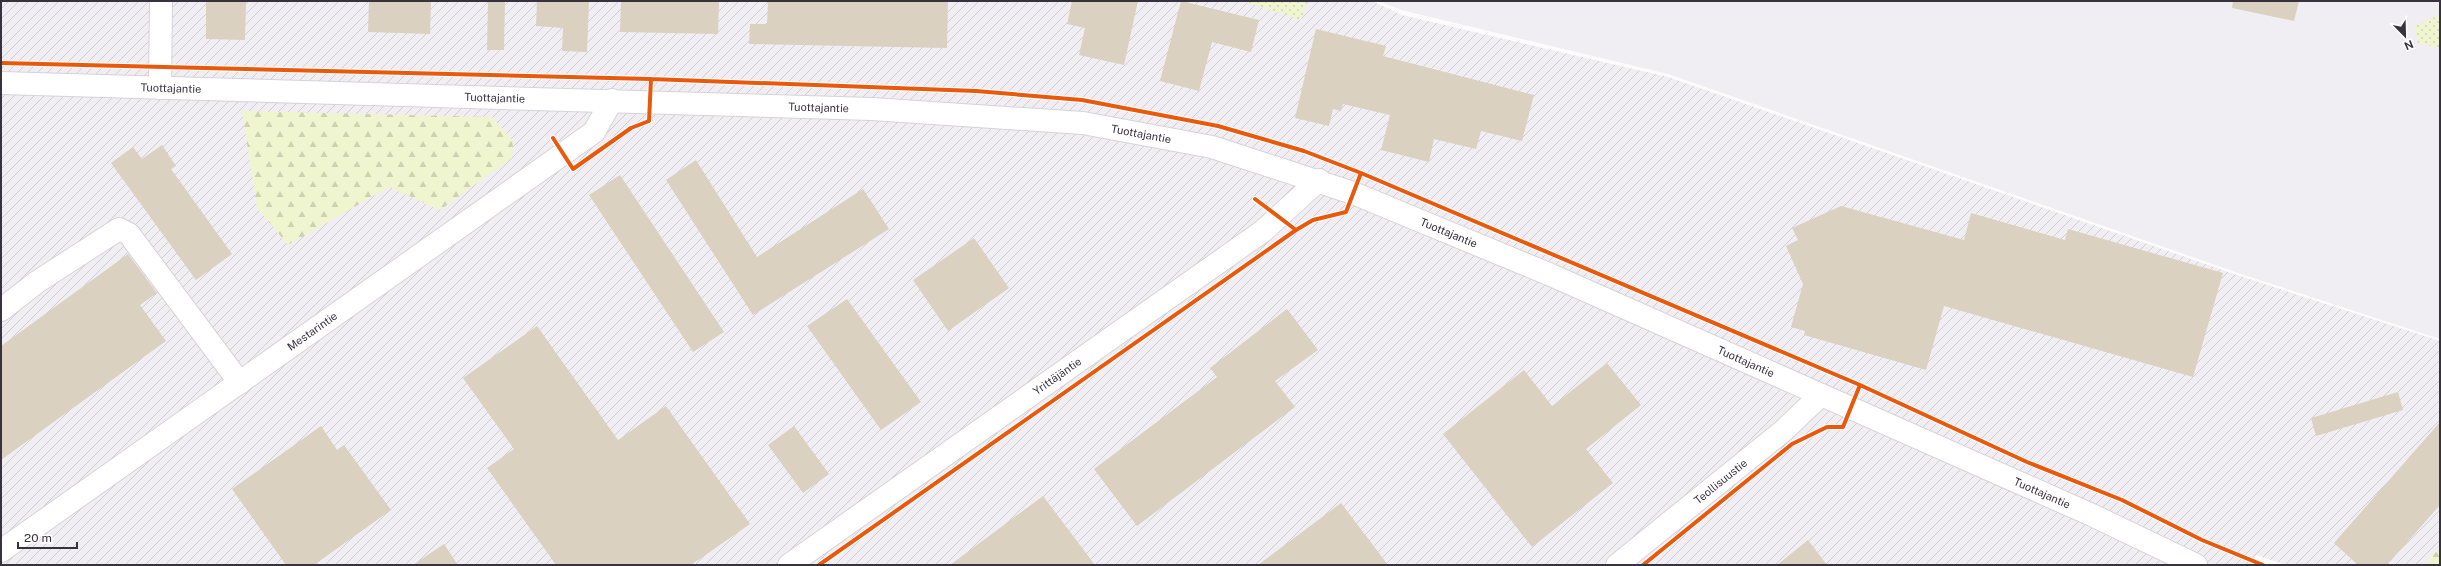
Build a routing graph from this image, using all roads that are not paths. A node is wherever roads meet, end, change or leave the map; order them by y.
1 (161, 1) edge
2 (1, 83) edge
3 (160, 88) junction
4 (612, 100) junction
5 (1318, 180) junction
6 (1, 310) edge
7 (240, 383) junction
8 (1821, 395) junction
9 (1, 551) edge
10 (789, 565) edge
11 (1617, 565) edge
12 (2196, 565) edge

1 - 3 street
2 - 3 street, Tuottajantie
3 - 4 street, Tuottajantie
4 - 5 street, Tuottajantie
4 - 7 street, Mestarintie
5 - 8 street, Tuottajantie
5 - 10 street, Yrittäjäntie
6 - 7 street
7 - 9 street, Mestarintie
8 - 11 street, Teollisuustie
8 - 12 street, Tuottajantie

